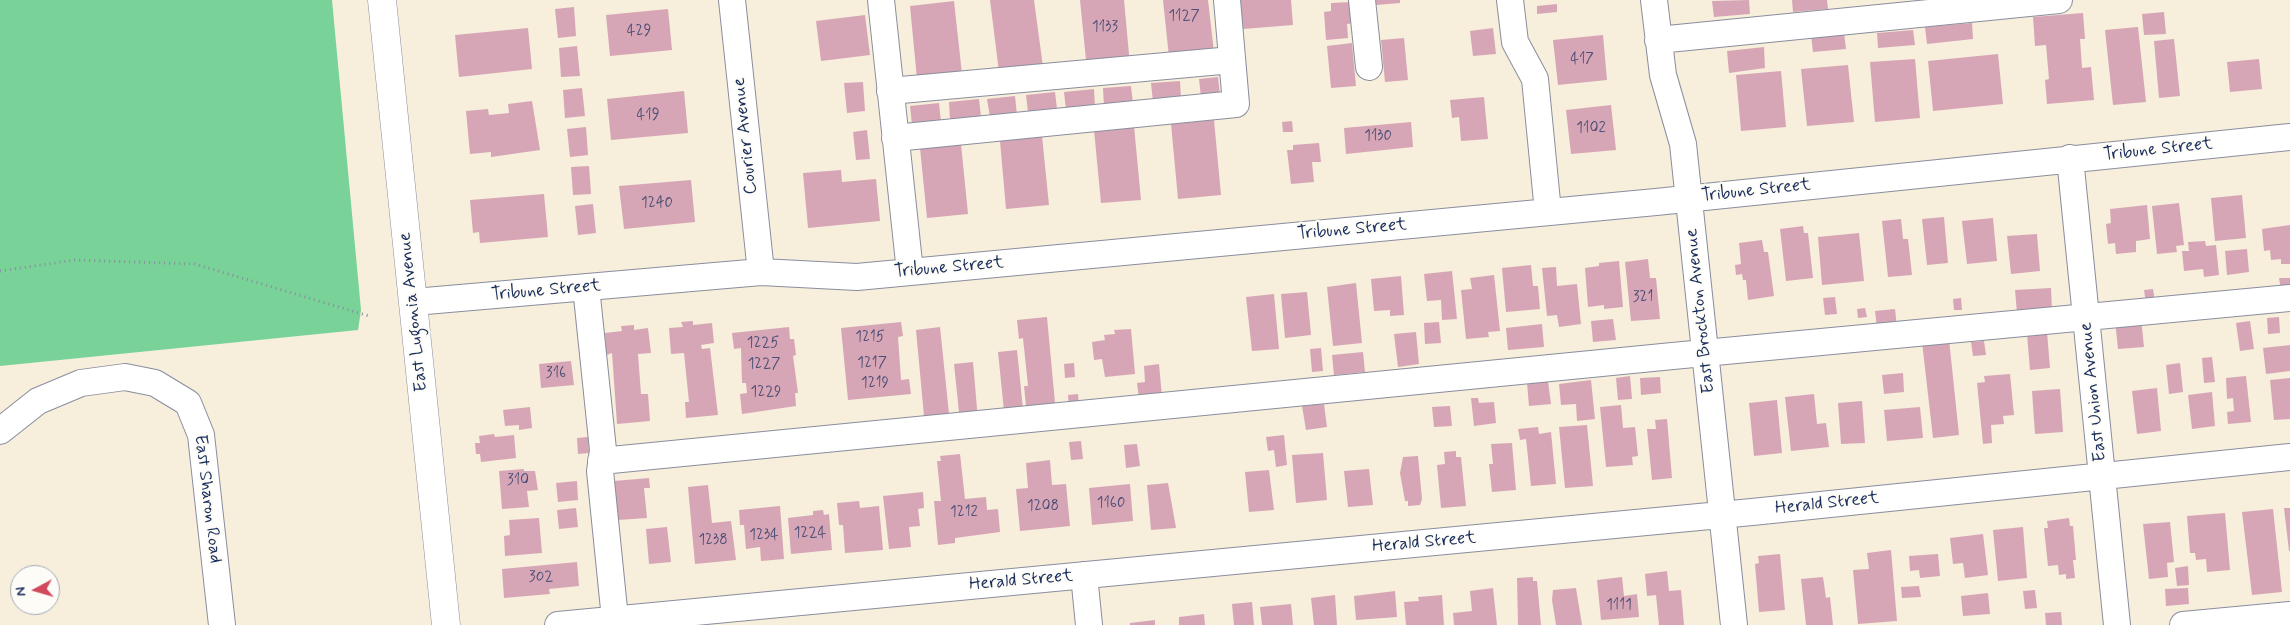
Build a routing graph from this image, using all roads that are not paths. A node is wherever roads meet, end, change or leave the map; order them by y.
1 (382, 0) edge
2 (732, 0) edge
3 (881, 0) edge
4 (1227, 0) edge
5 (1362, 0) edge
6 (1510, 0) edge
7 (1654, 0) edge
8 (2059, 0) edge
9 (1658, 40) junction
10 (1232, 60) junction
11 (1369, 67) dead end
12 (890, 91) junction
13 (2290, 137) edge
14 (895, 138) junction
15 (2070, 158) junction
16 (1688, 198) junction
17 (1548, 212) junction
18 (761, 272) junction
19 (910, 272) junction
20 (586, 287) junction
21 (2290, 298) edge
22 (414, 302) junction
23 (2086, 316) junction
24 (1706, 353) junction
25 (0, 431) edge
26 (2290, 457) edge
27 (601, 461) junction
28 (2102, 475) junction
29 (1722, 514) junction
30 (1084, 575) junction
31 (2290, 615) edge
32 (615, 619) junction
33 (222, 625) edge
34 (446, 625) edge
35 (558, 625) edge
36 (1089, 625) edge
37 (1734, 625) edge
38 (2117, 625) edge
39 (2183, 625) edge

1 - 22 main road, East Lugonia Avenue
2 - 18 street, Courier Avenue
3 - 12 street
4 - 10 street
5 - 11 street
6 - 17 street
7 - 9 street, East Brockton Avenue
8 - 9 street
9 - 16 street, East Brockton Avenue
10 - 12 street
10 - 14 street
12 - 14 street
13 - 15 street, Tribune Street
14 - 19 street
15 - 16 street, Tribune Street
15 - 23 street, East Union Avenue
16 - 17 street, Tribune Street
16 - 24 street, East Brockton Avenue
17 - 19 street, Tribune Street
18 - 19 street, Tribune Street
18 - 20 street, Tribune Street
20 - 22 street, Tribune Street
20 - 27 street
21 - 23 street
22 - 34 main road, East Lugonia Avenue
23 - 24 street
23 - 28 street, East Union Avenue
24 - 27 street
24 - 29 street, East Brockton Avenue
25 - 33 street, East Sharon Road
26 - 28 street, Herald Street
27 - 32 street
28 - 29 street, Herald Street
28 - 38 street, East Union Avenue
29 - 30 street, Herald Street
29 - 37 street, East Brockton Avenue
30 - 32 street, Herald Street
30 - 36 street
31 - 39 street
32 - 35 street, Herald Street

